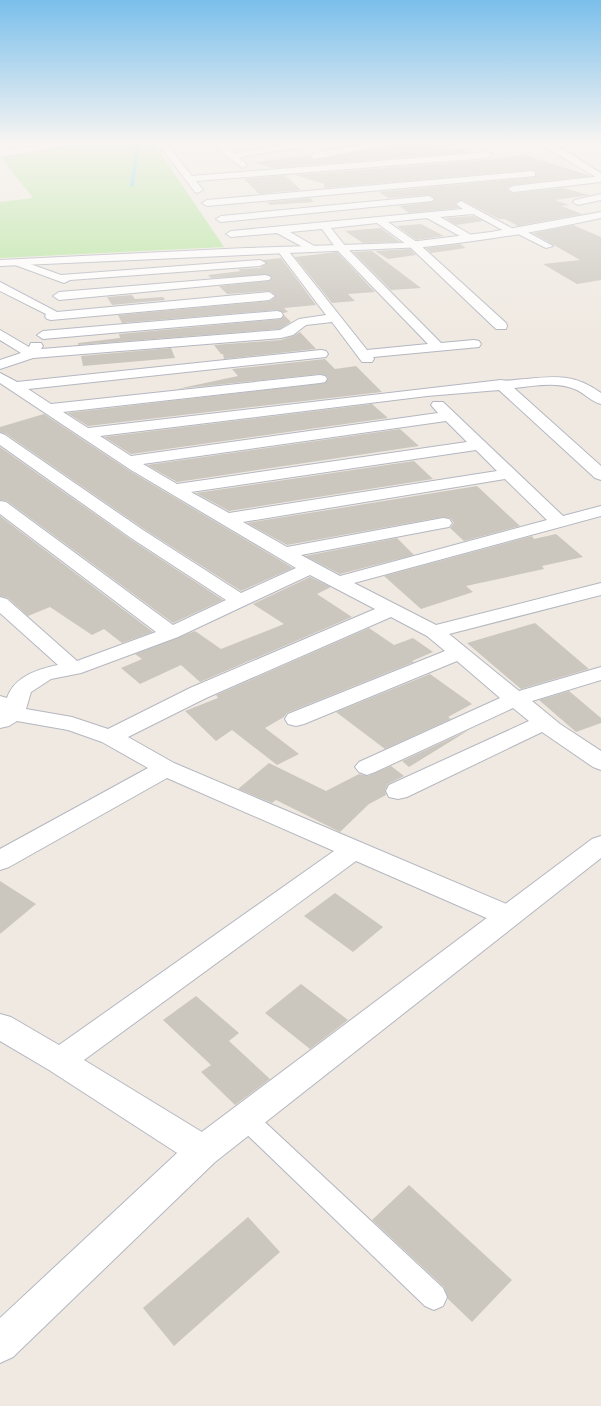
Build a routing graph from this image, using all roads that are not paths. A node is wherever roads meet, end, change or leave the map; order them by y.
1 (211, 208) edge
2 (342, 208) edge
3 (469, 208) edge
4 (474, 211) junction
5 (601, 215) edge
6 (430, 216) junction
7 (221, 219) junction
8 (380, 221) junction
9 (325, 226) junction
10 (280, 230) junction
11 (517, 232) junction
12 (231, 234) junction
13 (468, 238) junction
14 (414, 245) junction
15 (549, 246) dead end
16 (312, 249) junction
17 (342, 249) junction
18 (282, 250) junction
19 (236, 252) junction
20 (72, 261) junction
21 (0, 263) edge
22 (19, 263) junction
23 (260, 263) dead end
24 (265, 278) dead end
25 (65, 279) junction
26 (0, 286) edge
27 (59, 296) junction
28 (269, 296) dead end
29 (51, 314) junction
30 (277, 315) dead end
31 (335, 318) junction
32 (501, 326) dead end
33 (0, 334) edge
34 (43, 335) junction
35 (474, 344) dead end
36 (438, 347) junction
37 (30, 354) junction
38 (321, 354) dead end
39 (0, 365) edge
40 (320, 379) dead end
41 (501, 384) junction
42 (8, 387) edge
43 (427, 392) junction
44 (601, 400) edge
45 (47, 408) junction
46 (448, 416) junction
47 (85, 433) junction
48 (0, 438) edge
49 (479, 445) junction
50 (128, 461) junction
51 (508, 474) junction
52 (601, 475) edge
53 (175, 489) junction
54 (0, 506) edge
55 (601, 511) edge
56 (226, 519) junction
57 (559, 522) junction
58 (443, 523) dead end
59 (284, 553) junction
60 (310, 568) junction
61 (338, 582) junction
62 (601, 589) edge
63 (242, 601) junction
64 (0, 603) edge
65 (391, 610) junction
66 (434, 632) junction
67 (171, 633) junction
68 (459, 653) junction
69 (74, 669) junction
70 (601, 672) edge
71 (515, 699) junction
72 (5, 713) edge
73 (296, 718) dead end
74 (544, 723) junction
75 (110, 737) junction
76 (601, 762) edge
77 (367, 767) dead end
78 (166, 768) junction
79 (398, 791) dead end
80 (601, 845) edge
81 (353, 850) junction
82 (0, 861) edge
83 (508, 916) junction
84 (0, 1026) edge
85 (60, 1061) junction
86 (245, 1118) junction
87 (203, 1150) junction
88 (434, 1297) dead end
89 (0, 1344) edge

1 - 7 street
2 - 7 street
3 - 4 street
4 - 6 street
4 - 11 street
5 - 11 street
6 - 8 street
6 - 13 street
7 - 12 street
8 - 9 street
8 - 14 street
9 - 10 street
9 - 17 street
10 - 12 street
10 - 16 street
11 - 13 street
11 - 15 lane
12 - 19 street
13 - 14 street
14 - 17 street
14 - 32 street
16 - 17 street
16 - 18 street
17 - 36 street
18 - 19 street
18 - 31 street
19 - 20 street
20 - 22 street
20 - 25 street
21 - 22 street
22 - 25 street
23 - 25 street
24 - 27 street
25 - 27 street
26 - 29 street
27 - 29 street
28 - 29 street
29 - 34 street
30 - 34 street
31 - 36 street
31 - 37 street
33 - 37 street
34 - 37 street
35 - 36 street
37 - 39 street
38 - 42 street
40 - 45 street
41 - 43 street
41 - 44 street
41 - 52 street
42 - 45 street
43 - 46 street
43 - 47 street
45 - 47 street
46 - 49 street
46 - 50 street
47 - 50 street
48 - 63 street
49 - 51 street
49 - 53 street
50 - 53 street
51 - 56 street
51 - 57 street
53 - 56 street
54 - 67 street
55 - 57 street
56 - 59 street
57 - 61 street
58 - 59 street
59 - 60 street
60 - 61 street
60 - 63 street
61 - 65 street
62 - 66 street
63 - 67 street
64 - 69 street
65 - 66 street
65 - 75 street
66 - 68 street
67 - 69 street
68 - 71 street
68 - 73 street
69 - 72 street
70 - 71 street
71 - 74 street
71 - 77 street
72 - 75 street
74 - 76 street
74 - 79 street
75 - 78 street
78 - 81 street
78 - 82 street
80 - 83 street
81 - 83 street
81 - 85 street
83 - 86 street
84 - 85 street
85 - 87 street
86 - 87 street
86 - 88 lane
87 - 89 street

